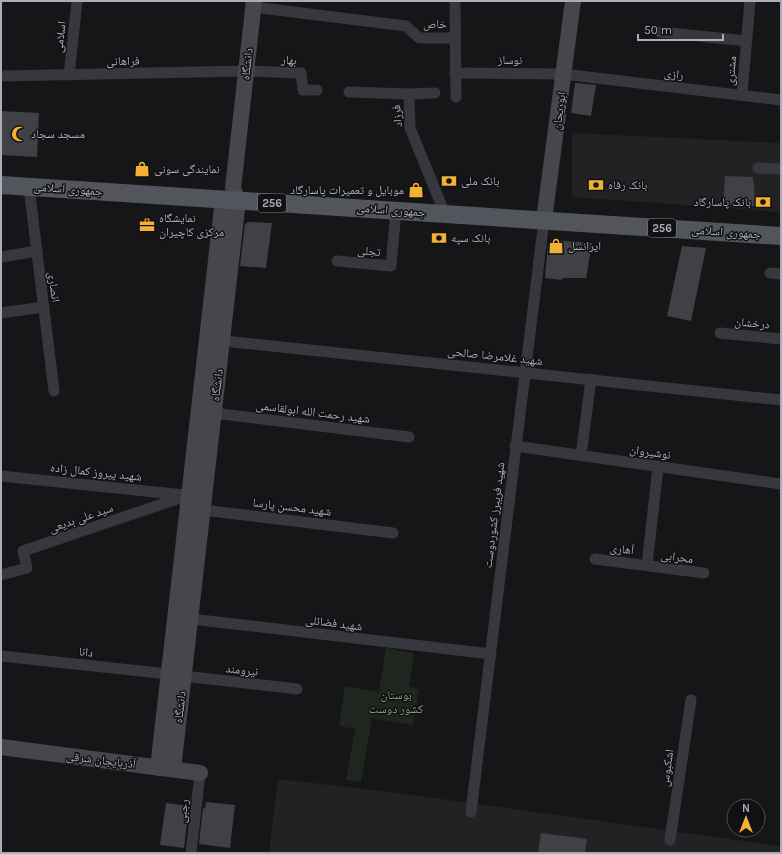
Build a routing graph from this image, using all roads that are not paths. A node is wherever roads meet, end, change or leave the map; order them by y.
1 (77, 1) edge
2 (455, 1) edge
3 (573, 1) edge
4 (750, 1) edge
5 (253, 4) edge
6 (660, 32) dead end
7 (455, 38) junction
8 (747, 41) junction
9 (246, 71) junction
10 (456, 73) junction
11 (563, 74) junction
12 (69, 75) junction
13 (1, 76) edge
14 (317, 90) dead end
15 (349, 92) dead end
16 (409, 94) junction
17 (435, 94) dead end
18 (742, 95) junction
19 (456, 97) dead end
20 (781, 100) edge
21 (758, 168) dead end
22 (781, 169) edge
23 (1, 185) edge
24 (29, 187) junction
25 (231, 200) junction
26 (396, 211) junction
27 (445, 214) junction
28 (544, 220) junction
29 (781, 236) edge
30 (36, 252) junction
31 (1, 257) edge
32 (337, 261) dead end
33 (44, 307) junction
34 (1, 313) edge
35 (720, 333) dead end
36 (781, 339) edge
37 (215, 340) junction
38 (525, 373) junction
39 (591, 380) junction
40 (54, 390) dead end
41 (781, 400) edge
42 (206, 414) junction
43 (409, 437) dead end
44 (515, 446) junction
45 (581, 456) junction
46 (658, 467) junction
47 (1, 476) edge
48 (781, 484) edge
49 (196, 502) junction
50 (393, 533) dead end
51 (595, 559) dead end
52 (647, 565) junction
53 (704, 574) dead end
54 (1, 575) edge
55 (183, 618) junction
56 (491, 654) junction
57 (1, 656) edge
58 (176, 675) junction
59 (297, 689) dead end
60 (691, 700) dead end
61 (1, 748) edge
62 (165, 768) junction
63 (200, 773) joint
64 (471, 812) dead end
65 (670, 840) dead end
66 (191, 853) edge

1 - 12 street, اسلامی
2 - 7 street
3 - 11 main road, ابوریحان
4 - 8 street, مشتری
5 - 7 street, خاص
5 - 9 main road, دانشگاه
6 - 8 street
7 - 10 street
8 - 18 street, مشتری
9 - 12 street, فراهانی
9 - 14 street, بهار
9 - 25 main road, دانشگاه
10 - 11 street, نوساز
10 - 19 street
11 - 18 street, رازی
11 - 28 main road, ابوریحان
12 - 13 street, فراهانی
15 - 16 street, فرزاد
16 - 17 street
16 - 27 street, فرزاد
18 - 20 street, رازی
21 - 22 street
23 - 24 main road, جمهوری اسلامی / 256
24 - 25 main road, جمهوری اسلامی / 256
24 - 30 street, انصاری
25 - 26 main road, جمهوری اسلامی / 256
25 - 37 main road, دانشگاه
26 - 27 main road, جمهوری اسلامی / 256
26 - 32 street, تجلی
27 - 28 main road, جمهوری اسلامی / 256
28 - 29 main road, جمهوری اسلامی / 256
28 - 38 street, شهید فریبرز کشوردوست
30 - 31 street
30 - 33 street, انصاری
33 - 34 street
33 - 40 street, انصاری
35 - 36 street, درخشان
37 - 38 street, شهید غلامرضا صالحی
37 - 42 main road, دانشگاه
38 - 39 street, شهید غلامرضا صالحی
38 - 44 street, شهید فریبرز کشوردوست
39 - 41 street, شهید غلامرضا صالحی
39 - 45 street
42 - 43 street, شهید رحمت الله ابولقاسمی
42 - 49 main road, دانشگاه
44 - 45 street, نوشیروان
44 - 56 street, شهید فریبرز کشوردوست
45 - 46 street, نوشیروان
46 - 48 street, نوشیروان
46 - 52 street
47 - 49 street, شهید پیروز کمال زاده
49 - 50 street, شهید محسن پارسا
49 - 54 street, سید علی بدیعی
49 - 55 main road, دانشگاه
51 - 52 street, آهاری
52 - 53 street, محرابی
55 - 56 street, شهید فضائلی
55 - 58 main road, دانشگاه
56 - 64 street, شهید فریبرز کشوردوست
57 - 58 street, دانا
58 - 59 street, نیرومند
58 - 62 main road, دانشگاه
60 - 65 street, اشکبوس
61 - 62 main road, آذربایجان شرقی
62 - 63 main road, آذربایجان شرقی
63 - 66 street, رجبی

